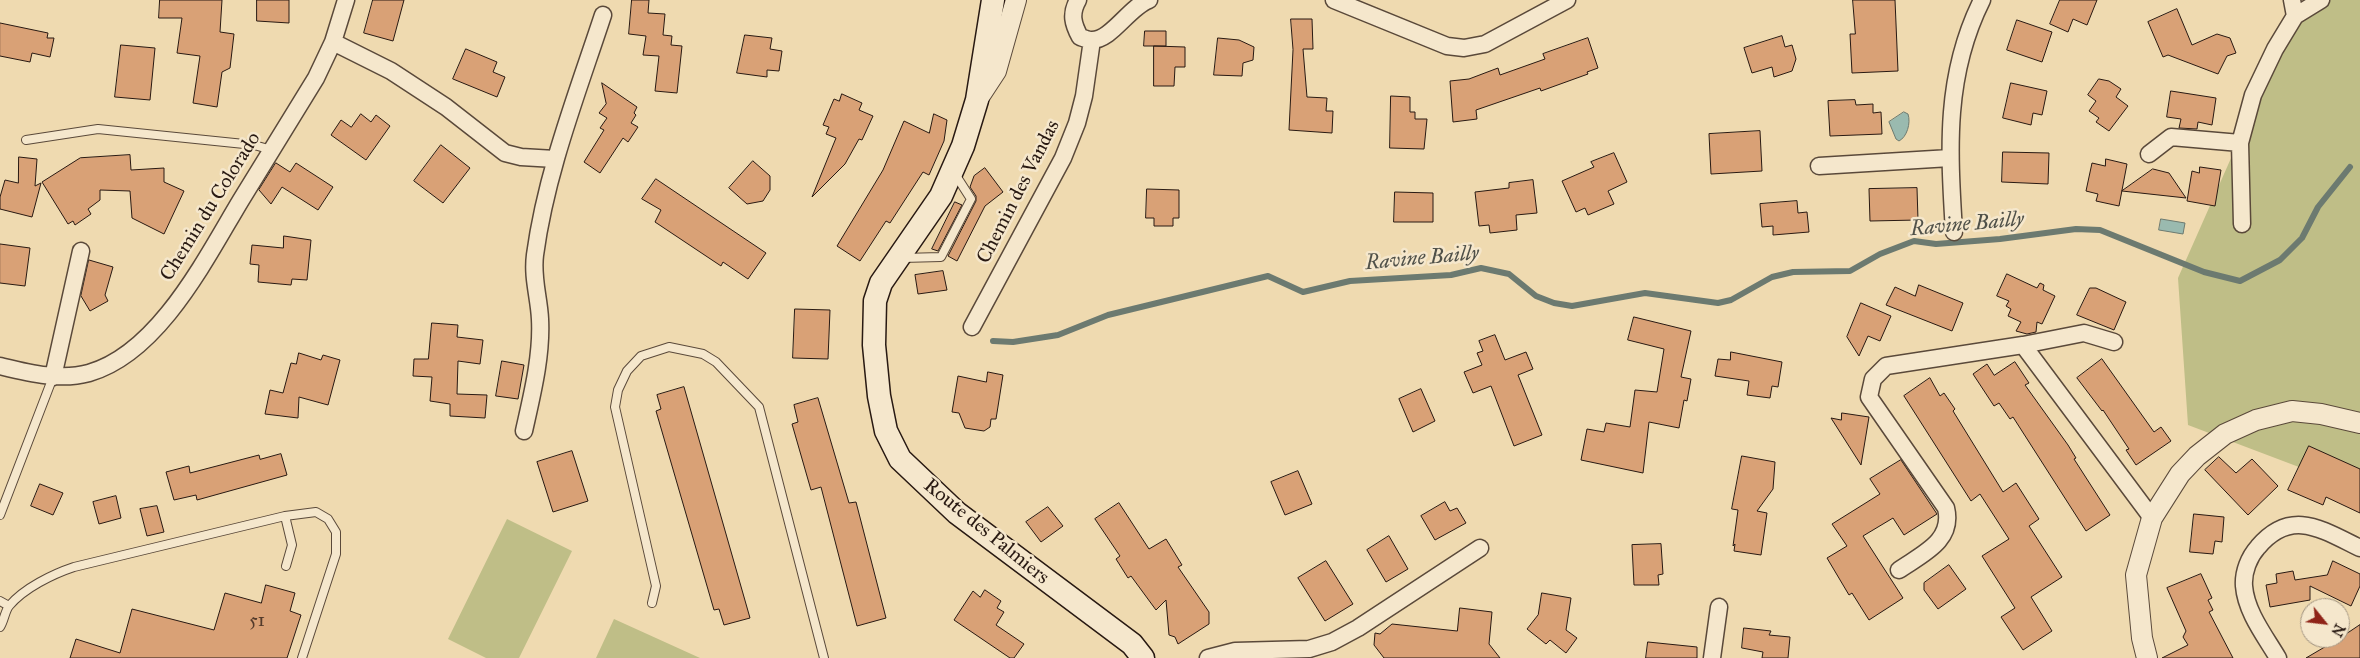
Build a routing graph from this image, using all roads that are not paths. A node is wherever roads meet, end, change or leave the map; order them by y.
1 (346, 0) edge
2 (993, 0) edge
3 (1016, 0) edge
4 (1078, 0) edge
5 (1149, 0) edge
6 (1334, 0) edge
7 (1567, 0) edge
8 (1982, 0) edge
9 (2321, 0) edge
10 (2294, 8) edge
11 (604, 15) dead end
12 (1092, 40) junction
13 (333, 42) junction
14 (977, 100) junction
15 (26, 140) dead end
16 (2240, 143) junction
17 (272, 150) junction
18 (2149, 154) dead end
19 (1950, 158) junction
20 (556, 160) junction
21 (1819, 166) dead end
22 (952, 170) junction
23 (2242, 224) dead end
24 (1954, 232) dead end
25 (81, 251) dead end
26 (898, 258) junction
27 (972, 327) dead end
28 (2114, 342) dead end
29 (2023, 346) junction
30 (0, 366) edge
31 (53, 376) junction
32 (2360, 423) edge
33 (524, 431) dead end
34 (0, 515) edge
35 (285, 516) junction
36 (2152, 518) junction
37 (1480, 548) dead end
38 (2360, 548) edge
39 (286, 566) dead end
40 (1898, 570) dead end
41 (0, 601) edge
42 (652, 604) dead end
43 (9, 606) junction
44 (1719, 607) dead end
45 (0, 627) edge
46 (302, 658) edge
47 (824, 658) edge
48 (1143, 658) edge
49 (1208, 658) edge
50 (1712, 658) edge
51 (2147, 658) edge
52 (2278, 658) edge

1 - 13 street, Chemin du Colorado
2 - 14 main road, Route des Palmiers
3 - 14 street
4 - 12 street
5 - 12 street
6 - 7 street
8 - 19 street
9 - 10 street
10 - 16 street
11 - 20 street
12 - 27 street, Chemin des Vandas
13 - 17 street, Chemin du Colorado
13 - 20 street
14 - 22 main road, Route des Palmiers
15 - 17 lane
16 - 18 street
16 - 23 street
17 - 31 street, Chemin du Colorado
19 - 21 street
19 - 24 street
20 - 33 street
22 - 26 main road, Route des Palmiers
22 - 26 lane
25 - 31 street
26 - 48 main road, Route des Palmiers
28 - 29 street
29 - 36 street
29 - 40 street
30 - 31 street, Chemin du Colorado
31 - 34 lane
32 - 36 street
35 - 39 lane
35 - 43 lane
35 - 46 lane
36 - 51 street
37 - 49 street
38 - 52 street
41 - 43 lane
42 - 47 lane
43 - 45 lane
44 - 50 street

